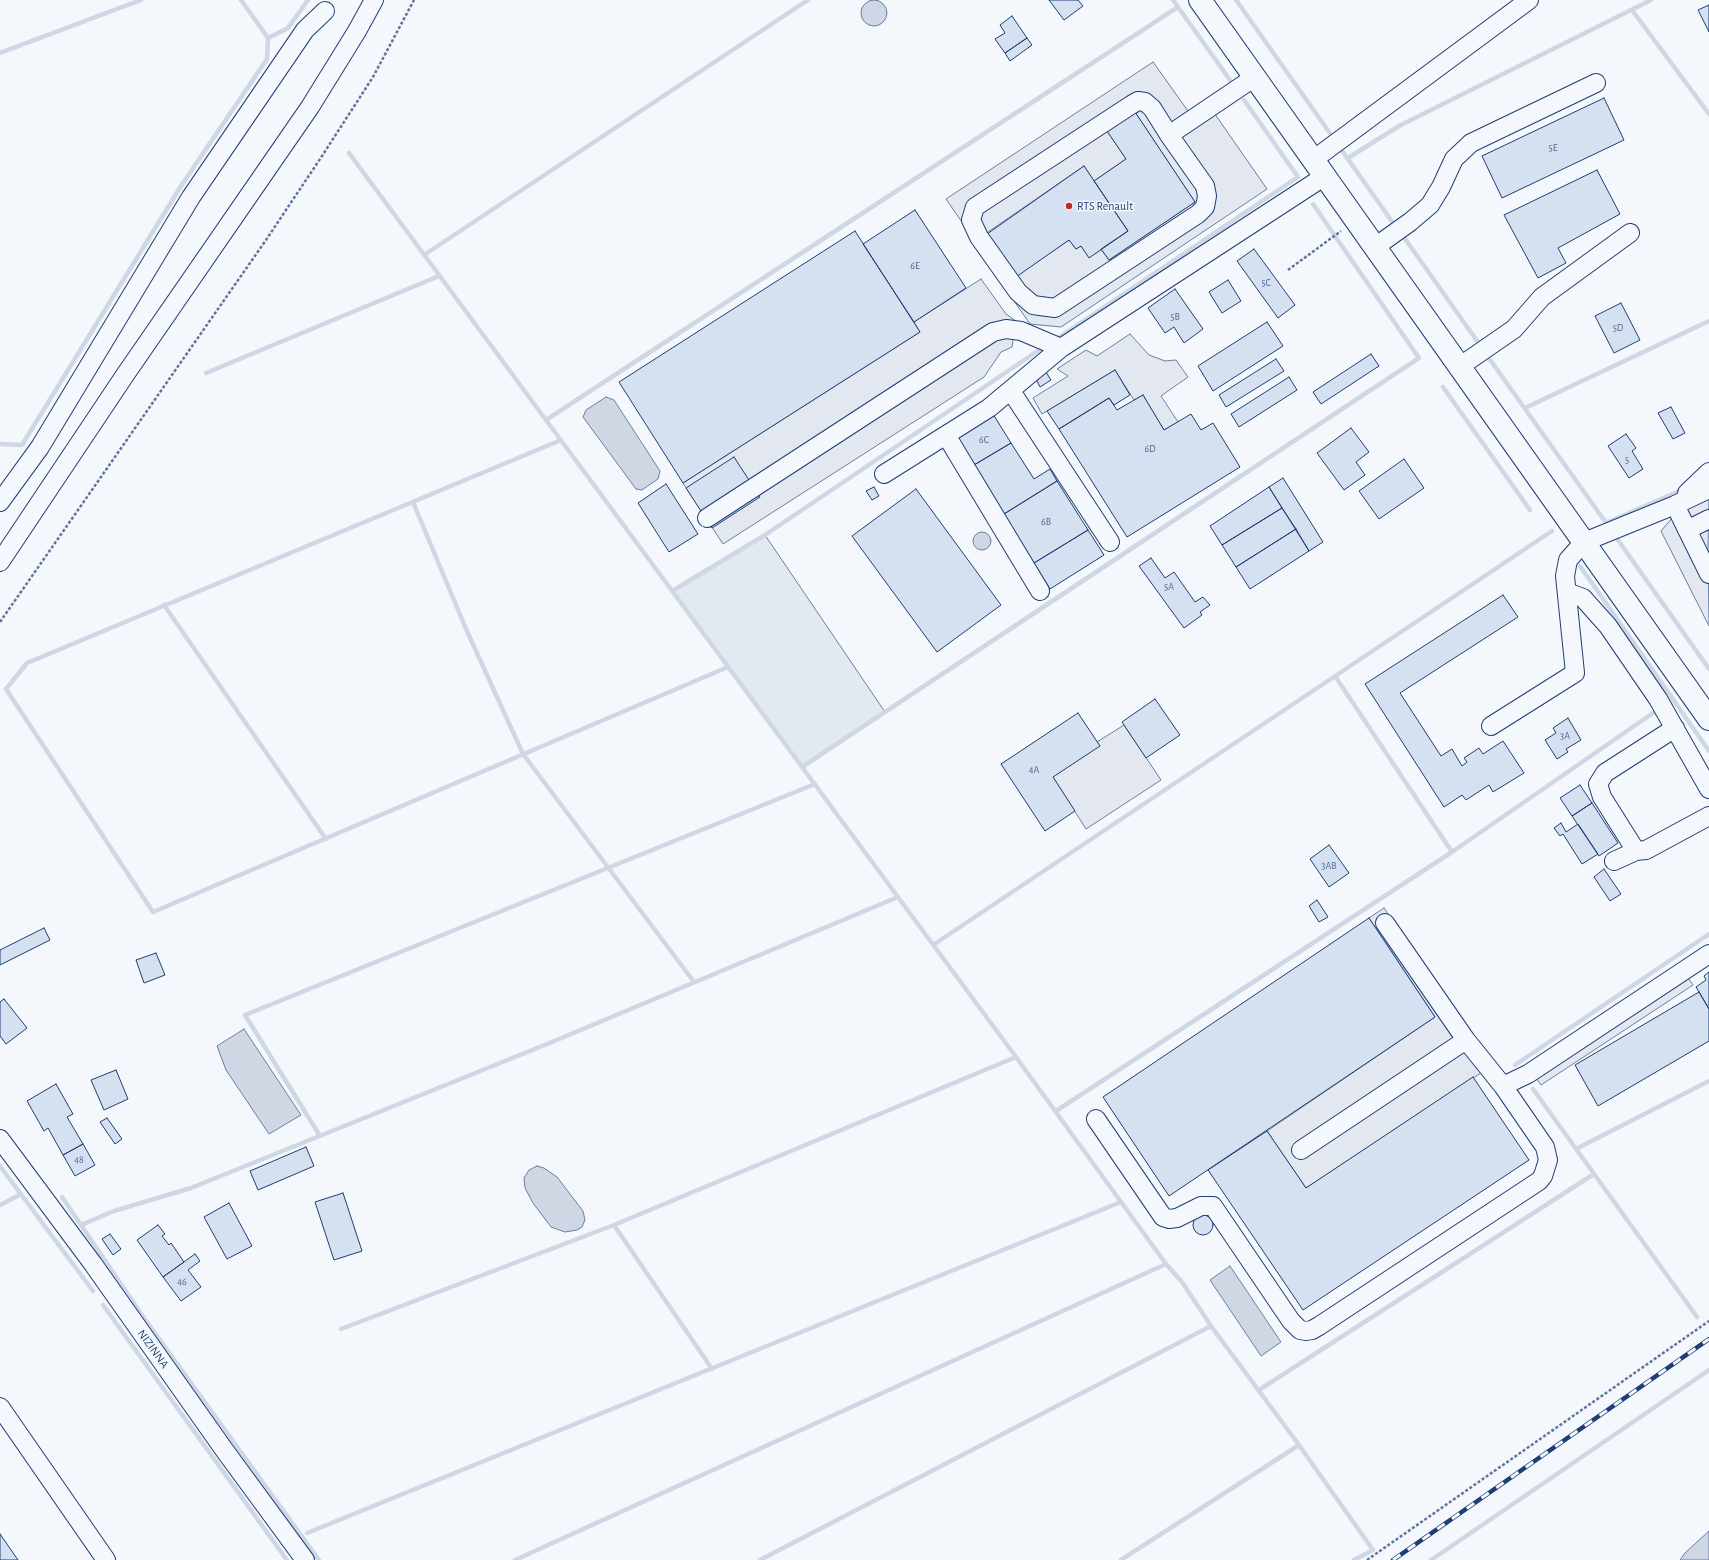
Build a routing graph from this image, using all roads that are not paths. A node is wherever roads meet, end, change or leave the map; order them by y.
1 (374, 0) edge
2 (1200, 0) edge
3 (1529, 0) edge
4 (325, 11) dead end
5 (1255, 77) junction
6 (1596, 83) dead end
7 (1169, 135) junction
8 (1319, 168) junction
9 (1630, 233) dead end
10 (1374, 247) junction
11 (1061, 348) junction
12 (1459, 366) junction
13 (1010, 391) junction
14 (946, 435) junction
15 (1709, 472) edge
16 (884, 474) dead end
17 (1709, 488) edge
18 (0, 502) edge
19 (1675, 505) junction
20 (707, 518) dead end
21 (1709, 519) edge
22 (1687, 530) junction
23 (1110, 542) dead end
24 (1584, 542) junction
25 (0, 562) edge
26 (1709, 574) edge
27 (1040, 591) dead end
28 (1567, 592) junction
29 (1709, 719) edge
30 (1491, 726) dead end
31 (1675, 728) junction
32 (1709, 789) edge
33 (1709, 816) edge
34 (1636, 851) junction
35 (1614, 861) dead end
36 (1385, 923) dead end
37 (1709, 954) edge
38 (1466, 1040) junction
39 (1503, 1086) junction
40 (1096, 1119) dead end
41 (0, 1139) edge
42 (1301, 1150) dead end
43 (0, 1407) edge
44 (106, 1560) edge
45 (305, 1560) edge

1 - 25 street
2 - 5 main road
3 - 8 street
4 - 18 street
5 - 7 street
5 - 8 main road
6 - 10 street
7 - 7 street
8 - 10 main road
8 - 11 street
9 - 12 street
10 - 12 main road
11 - 13 street
11 - 20 street
12 - 24 main road
13 - 14 street
13 - 23 street
14 - 16 street
14 - 27 street
15 - 19 street
17 - 19 street
19 - 22 street
19 - 24 street
21 - 22 street
22 - 26 street
24 - 28 street
24 - 29 main road
28 - 30 street
28 - 31 street
31 - 32 street
31 - 34 street
33 - 34 street
34 - 35 street
36 - 38 street
37 - 39 street
38 - 39 street
38 - 42 street
39 - 40 street
41 - 45 street, NIZINNA
43 - 44 street

